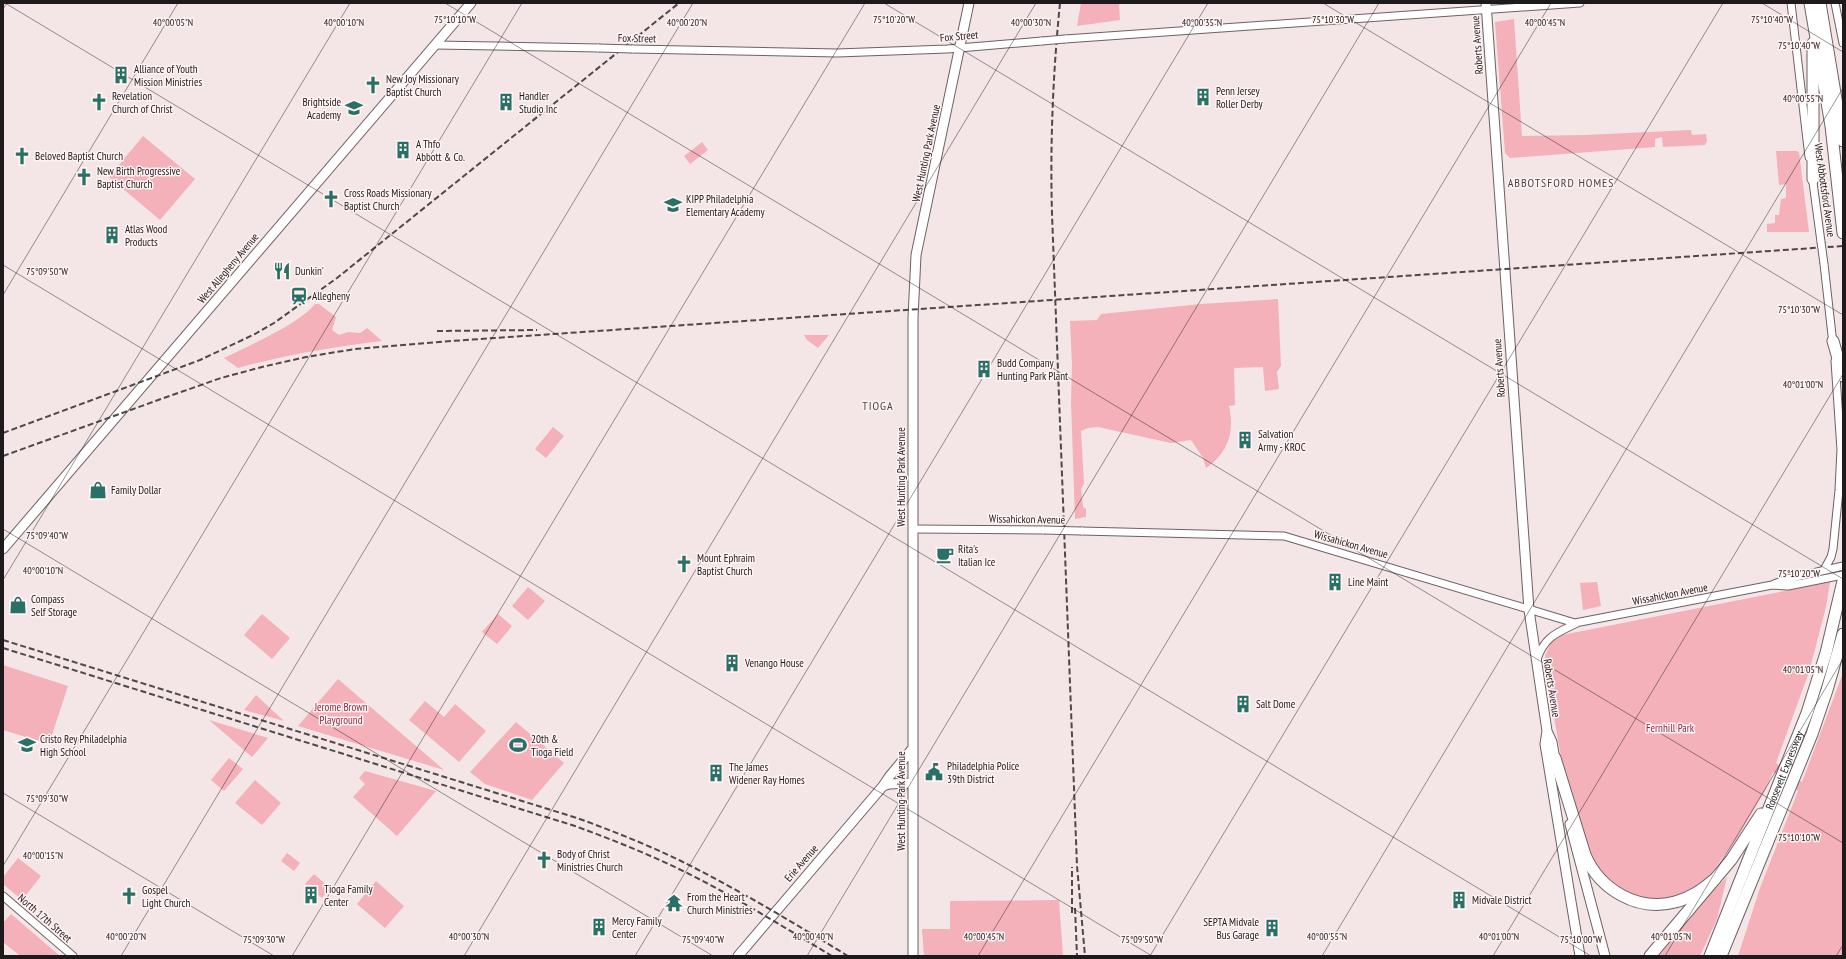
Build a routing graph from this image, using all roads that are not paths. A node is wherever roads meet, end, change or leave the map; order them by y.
1 (471, 3) edge
2 (969, 3) edge
3 (1580, 3) edge
4 (1792, 3) edge
5 (1810, 3) edge
6 (1820, 3) edge
7 (1835, 3) edge
8 (1486, 6) edge
9 (1814, 22) junction
10 (1843, 43) edge
11 (434, 45) junction
12 (960, 47) junction
13 (1843, 141) edge
14 (1813, 179) junction
15 (1843, 233) edge
16 (1833, 341) junction
17 (1843, 376) edge
18 (913, 529) junction
19 (3, 549) edge
20 (1843, 566) edge
21 (1824, 570) junction
22 (1843, 575) edge
23 (1843, 580) edge
24 (1772, 585) junction
25 (1529, 610) junction
26 (1579, 622) junction
27 (1843, 634) edge
28 (1536, 661) junction
29 (1547, 731) junction
30 (913, 748) junction
31 (1555, 758) junction
32 (1781, 778) junction
33 (913, 783) junction
34 (883, 786) junction
35 (1715, 879) junction
36 (3, 896) edge
37 (1740, 910) junction
38 (73, 956) edge
39 (738, 956) edge
40 (913, 956) edge
41 (1580, 956) edge
42 (1604, 956) edge
43 (1650, 956) edge
44 (1710, 956) edge
45 (1721, 956) edge
46 (1730, 956) edge

1 - 11 main road, West Allegheny Avenue
2 - 12 main road, West Hunting Park Avenue
3 - 8 street, Fox Street
4 - 14 street, West Abbottsford Avenue
5 - 9 highway
6 - 13 highway
7 - 10 street
8 - 12 street, Fox Street, bridge
8 - 25 main road, Roberts Avenue
9 - 14 highway
9 - 15 highway
11 - 12 street, Fox Street, bridge
11 - 19 main road, West Allegheny Avenue
12 - 18 main road, West Hunting Park Avenue
14 - 16 street, West Abbottsford Avenue, bridge
16 - 17 highway
16 - 21 street, West Abbottsford Avenue
18 - 25 street, Wissahickon Avenue, bridge
18 - 30 main road, West Hunting Park Avenue
20 - 21 street, Wissahickon Avenue
21 - 24 street, Wissahickon Avenue
22 - 24 street, Wissahickon Avenue
23 - 32 highway, Roosevelt Expressway
24 - 26 street, Wissahickon Avenue
25 - 26 street, Wissahickon Avenue
25 - 28 main road, Roberts Avenue
26 - 28 street
27 - 37 highway, Roosevelt Expressway
28 - 29 main road, Roberts Avenue
29 - 31 main road, Roberts Avenue
29 - 41 main road, Roberts Avenue
30 - 33 main road, West Hunting Park Avenue
30 - 34 main road, Erie Avenue
31 - 35 highway
31 - 42 main road, Roberts Avenue
32 - 35 highway
32 - 44 highway, Roosevelt Expressway
33 - 34 main road
33 - 40 main road, West Hunting Park Avenue
34 - 39 main road, Erie Avenue
35 - 43 highway
36 - 38 street, North 17th Street
37 - 45 highway, Roosevelt Expressway
37 - 46 highway

